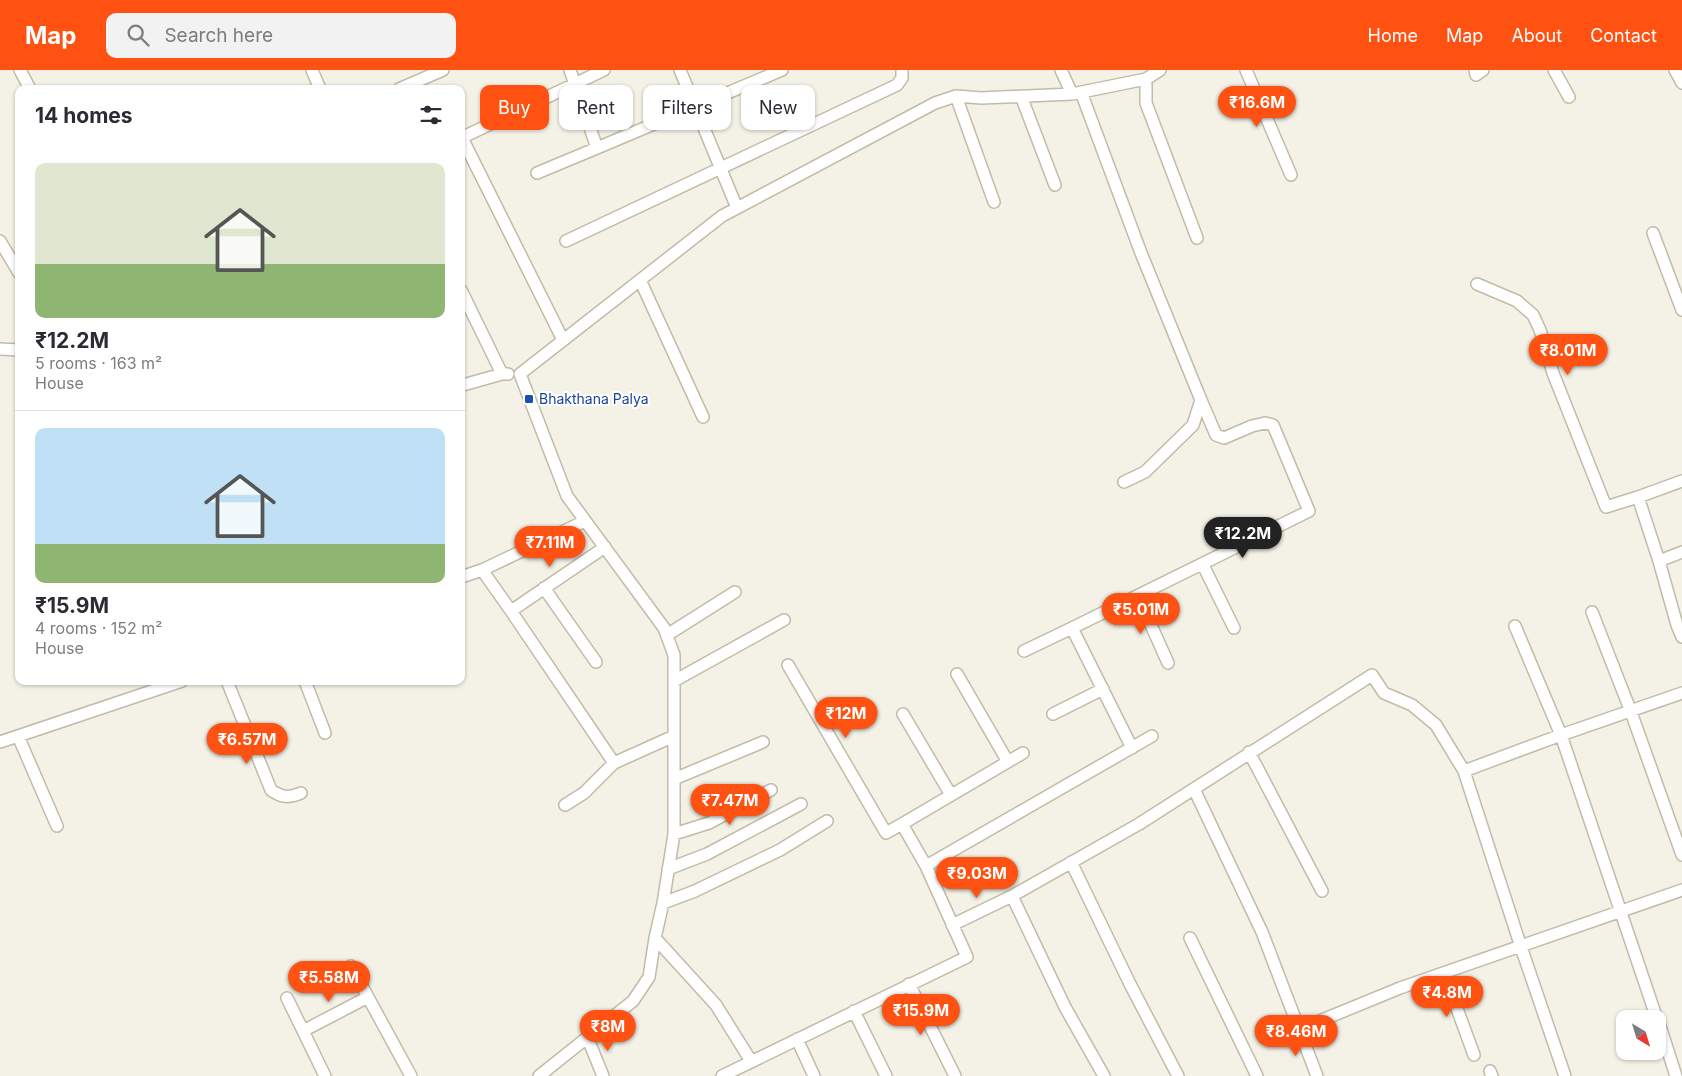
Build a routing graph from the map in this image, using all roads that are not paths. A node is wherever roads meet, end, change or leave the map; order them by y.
1 (20, 70) edge
2 (312, 70) edge
3 (443, 70) edge
4 (570, 70) edge
5 (604, 70) edge
6 (680, 70) edge
7 (782, 70) edge
8 (902, 70) edge
9 (1061, 70) edge
10 (1160, 70) edge
11 (1246, 70) edge
12 (1475, 70) edge
13 (1483, 70) edge
14 (1554, 70) edge
15 (1675, 70) edge
16 (1146, 79) junction
17 (576, 84) junction
18 (1682, 84) edge
19 (28, 85) edge
20 (318, 85) edge
21 (408, 85) edge
22 (686, 85) edge
23 (731, 92) edge
24 (1076, 93) junction
25 (956, 96) junction
26 (1021, 96) junction
27 (1569, 97) dead end
28 (643, 129) edge
29 (706, 130) edge
30 (465, 137) edge
31 (465, 144) edge
32 (598, 148) junction
33 (722, 167) junction
34 (536, 173) dead end
35 (1292, 175) dead end
36 (1055, 185) dead end
37 (994, 202) dead end
38 (737, 208) junction
39 (1653, 233) dead end
40 (1197, 238) dead end
41 (566, 240) dead end
42 (0, 241) edge
43 (15, 266) edge
44 (640, 280) junction
45 (1477, 284) dead end
46 (465, 298) edge
47 (1682, 310) edge
48 (563, 340) junction
49 (0, 349) edge
50 (15, 350) edge
51 (502, 374) junction
52 (520, 374) junction
53 (465, 383) edge
54 (1201, 400) junction
55 (702, 417) dead end
56 (1682, 481) edge
57 (1124, 482) dead end
58 (1638, 498) junction
59 (585, 521) junction
60 (604, 547) junction
61 (1682, 552) edge
62 (1659, 561) junction
63 (1203, 565) junction
64 (482, 570) junction
65 (465, 576) edge
66 (544, 588) junction
67 (735, 592) dead end
68 (1138, 596) junction
69 (511, 611) junction
70 (1592, 612) dead end
71 (784, 620) dead end
72 (1679, 624) edge
73 (1515, 626) dead end
74 (1072, 628) junction
75 (1234, 628) dead end
76 (667, 635) junction
77 (1682, 637) edge
78 (1024, 651) dead end
79 (596, 662) dead end
80 (1168, 663) dead end
81 (788, 665) dead end
82 (958, 674) dead end
83 (674, 681) junction
84 (170, 685) edge
85 (229, 685) edge
86 (307, 685) edge
87 (1103, 689) junction
88 (1682, 693) edge
89 (1631, 712) junction
90 (903, 714) dead end
91 (1052, 714) dead end
92 (325, 733) dead end
93 (1562, 735) junction
94 (18, 736) junction
95 (674, 736) junction
96 (1152, 736) dead end
97 (0, 742) edge
98 (763, 742) dead end
99 (1132, 748) junction
100 (1249, 752) junction
101 (1023, 753) dead end
102 (1008, 762) junction
103 (614, 763) junction
104 (1464, 771) junction
105 (674, 779) junction
106 (1194, 788) junction
107 (771, 790) dead end
108 (301, 793) dead end
109 (951, 795) junction
110 (802, 804) dead end
111 (564, 805) dead end
112 (827, 821) dead end
113 (902, 824) junction
114 (57, 826) dead end
115 (674, 834) junction
116 (1682, 855) edge
117 (1071, 862) junction
118 (926, 866) junction
119 (668, 869) junction
120 (1682, 890) edge
121 (1322, 891) dead end
122 (1012, 896) junction
123 (663, 903) junction
124 (1622, 911) junction
125 (952, 925) junction
126 (655, 938) junction
127 (1190, 938) dead end
128 (1521, 947) junction
129 (351, 966) dead end
130 (1444, 973) junction
131 (909, 984) junction
132 (368, 997) junction
133 (287, 998) dead end
134 (1654, 1010) edge
135 (854, 1011) junction
136 (1300, 1029) junction
137 (303, 1031) junction
138 (588, 1038) junction
139 (797, 1039) junction
140 (1666, 1046) edge
141 (1474, 1055) dead end
142 (751, 1061) junction
143 (738, 1072) edge
144 (325, 1076) edge
145 (411, 1076) edge
146 (539, 1076) edge
147 (604, 1076) edge
148 (722, 1076) edge
149 (814, 1076) edge
150 (886, 1076) edge
151 (955, 1076) edge
152 (1104, 1076) edge
153 (1178, 1076) edge
154 (1257, 1076) edge
155 (1317, 1076) edge
156 (1565, 1076) edge
157 (1676, 1076) edge

1 - 19 street
2 - 20 street
3 - 21 street
4 - 17 street
5 - 17 street
6 - 22 street
7 - 23 street
8 - 33 street
9 - 24 street
10 - 16 street
11 - 35 street
12 - 13 street
14 - 27 street
15 - 18 street
16 - 24 street
16 - 40 street
17 - 30 street
17 - 32 street
24 - 26 street
24 - 54 street
25 - 26 street
25 - 37 street
25 - 38 street
26 - 36 street
28 - 32 street
29 - 33 street
31 - 48 street
32 - 34 street
33 - 38 street
33 - 41 street
38 - 44 street
39 - 47 street
42 - 43 street
44 - 48 street
44 - 55 street
45 - 58 street
46 - 51 street
48 - 52 street
49 - 50 street
51 - 52 street
51 - 53 street
52 - 59 street
54 - 57 street
54 - 63 street
56 - 58 street
58 - 62 street
59 - 60 street
59 - 64 street
60 - 66 street
60 - 76 street
61 - 62 street
62 - 72 street
63 - 68 street
63 - 75 street
64 - 65 street
64 - 69 street
66 - 69 street
66 - 79 street
67 - 76 street
68 - 74 street
68 - 80 street
69 - 103 street
70 - 89 street
71 - 83 street
72 - 77 street
73 - 93 street
74 - 78 street
74 - 87 street
76 - 83 street
81 - 113 street
82 - 102 street
83 - 95 street
84 - 94 street
85 - 108 street
86 - 92 street
87 - 91 street
87 - 99 street
88 - 89 street
89 - 93 street
89 - 116 street
90 - 109 street
93 - 104 street
93 - 124 street
94 - 97 street
94 - 114 street
95 - 103 street
95 - 105 street
96 - 99 street
98 - 105 street
99 - 118 street
100 - 104 street
100 - 106 street
100 - 121 street
101 - 102 street
102 - 109 street
103 - 111 street
104 - 128 street
105 - 115 street
106 - 117 street
106 - 136 street
107 - 115 street
109 - 113 street
110 - 119 street
112 - 123 street
113 - 118 street
115 - 119 street
117 - 122 street
117 - 153 street
118 - 125 street
119 - 123 street
120 - 124 street
122 - 125 street
122 - 152 street
123 - 126 street
124 - 128 street
124 - 134 street
125 - 131 street
126 - 138 street
126 - 142 street
127 - 154 street
128 - 130 street
128 - 156 street
129 - 132 street
130 - 136 street
130 - 141 street
131 - 135 street
131 - 151 street
132 - 137 street
132 - 145 street
133 - 137 street
135 - 139 street
135 - 150 street
136 - 155 street
137 - 144 street
138 - 146 street
138 - 147 street
139 - 142 street
139 - 149 street
140 - 157 street
142 - 143 street
143 - 148 street

